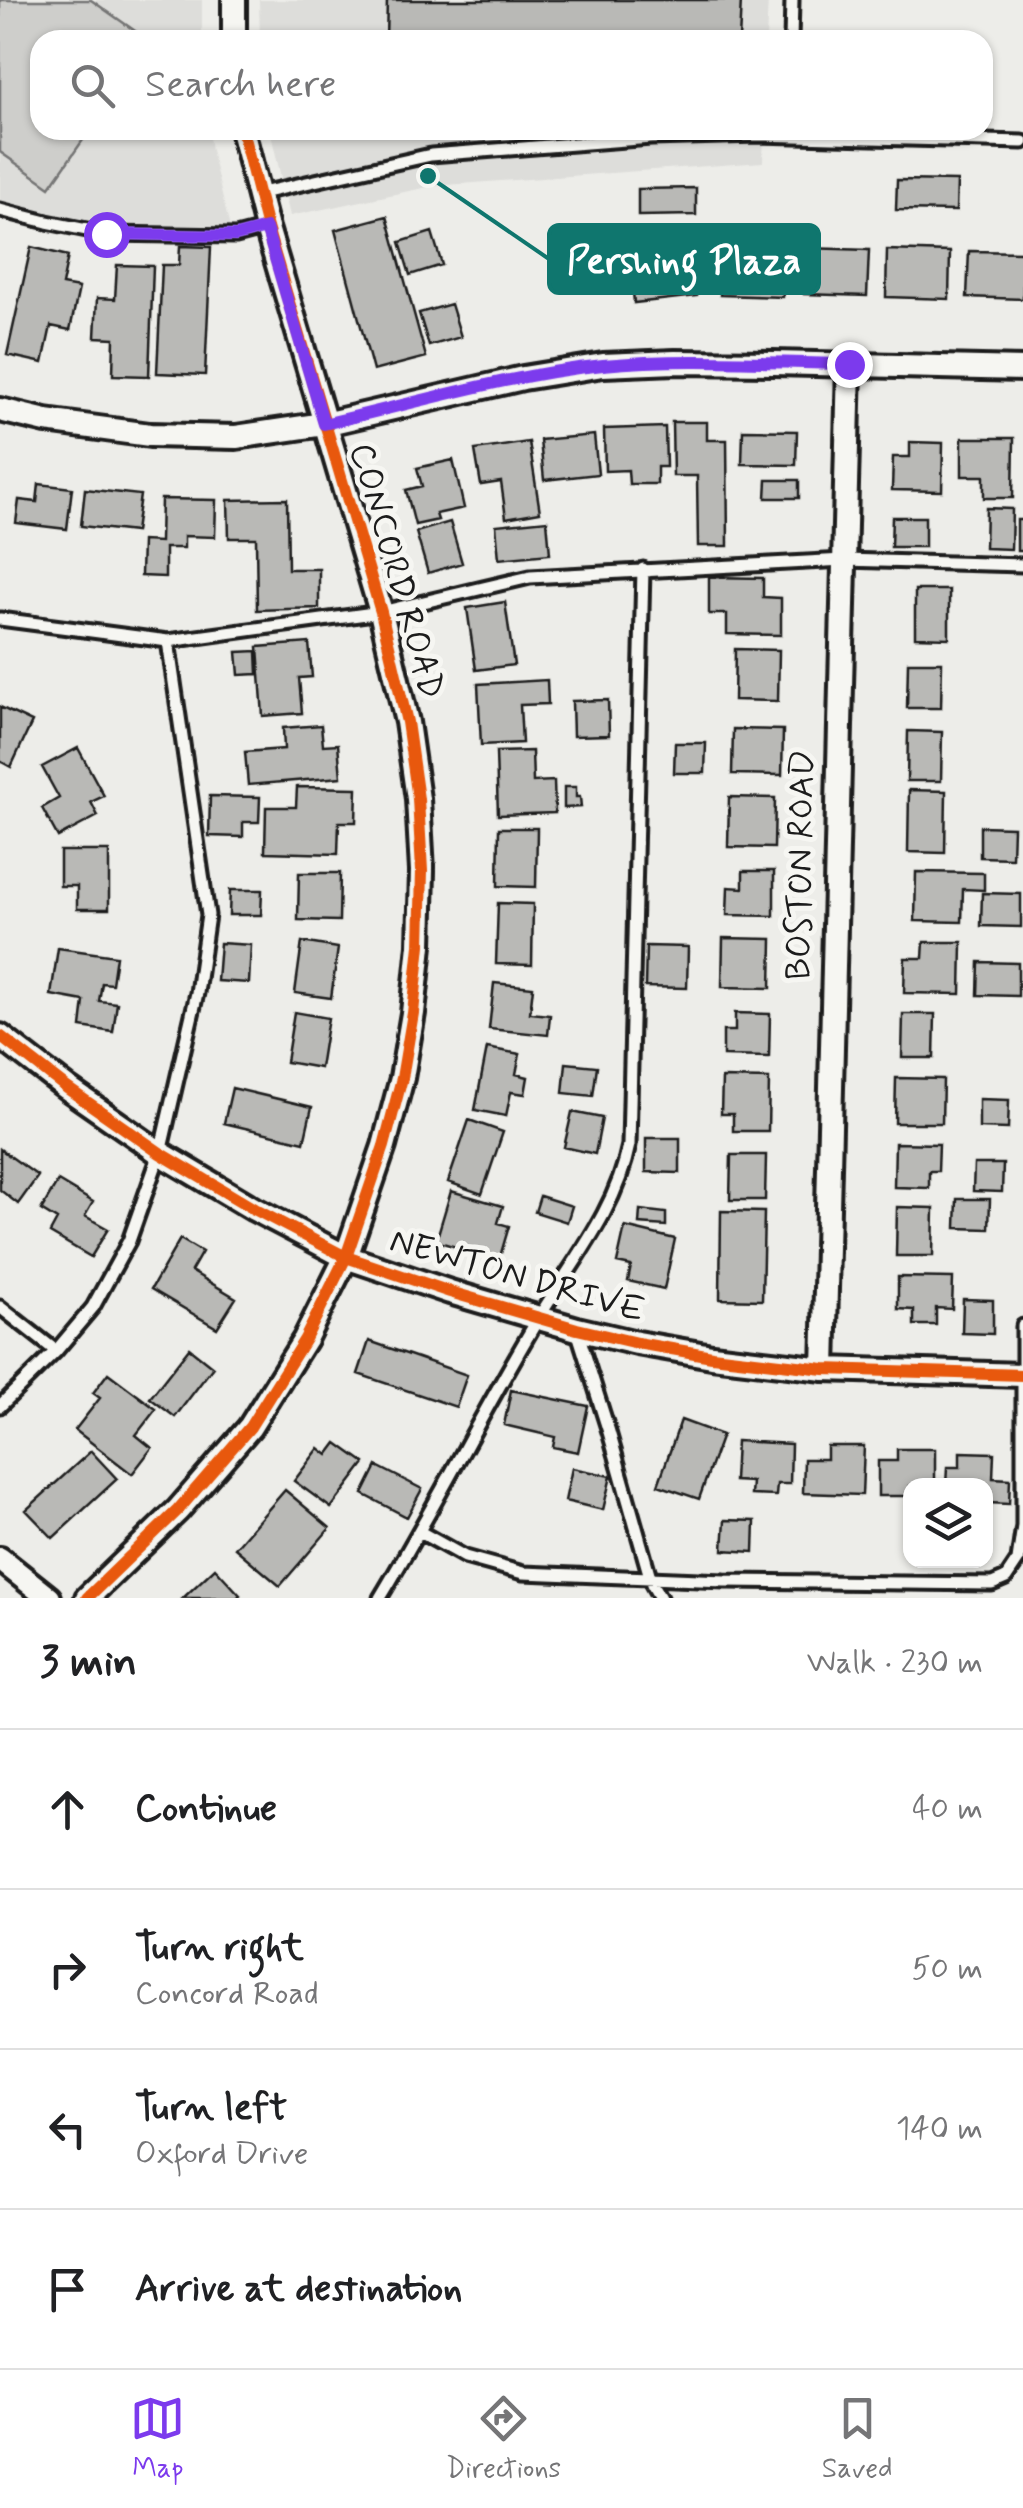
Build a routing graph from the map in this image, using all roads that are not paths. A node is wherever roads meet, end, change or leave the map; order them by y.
1 (234, 0) edge
2 (792, 0) edge
3 (234, 30) edge
4 (791, 30) edge
5 (244, 140) edge
6 (627, 140) edge
7 (971, 140) edge
8 (1023, 142) edge
9 (257, 194) junction
10 (0, 210) edge
11 (266, 228) junction
12 (849, 364) junction
13 (1023, 369) edge
14 (0, 410) edge
15 (324, 424) junction
16 (844, 560) junction
17 (1023, 565) edge
18 (643, 570) junction
19 (382, 612) junction
20 (0, 618) edge
21 (168, 641) junction
22 (0, 1036) edge
23 (160, 1153) junction
24 (346, 1257) junction
25 (0, 1307) edge
26 (538, 1320) junction
27 (1023, 1326) edge
28 (577, 1329) junction
29 (56, 1352) junction
30 (824, 1369) junction
31 (1022, 1375) edge
32 (0, 1406) edge
33 (420, 1532) junction
34 (0, 1559) edge
35 (650, 1577) junction
36 (49, 1598) edge
37 (88, 1598) edge
38 (380, 1598) edge
39 (660, 1598) edge

1 - 3 street
2 - 4 lane
5 - 9 street, CONCORD ROAD
6 - 9 lane
7 - 8 lane
9 - 11 street, CONCORD ROAD
10 - 11 lane
11 - 15 street, CONCORD ROAD
12 - 13 street
12 - 15 street
12 - 16 street, BOSTON ROAD
14 - 15 street
15 - 19 street, CONCORD ROAD
16 - 17 lane
16 - 18 lane
16 - 30 street, BOSTON ROAD
18 - 19 lane
18 - 26 lane
19 - 21 lane
19 - 24 street, CONCORD ROAD
20 - 21 lane
21 - 23 lane
22 - 23 street, NEWTON DRIVE
23 - 24 street, NEWTON DRIVE
23 - 29 lane
24 - 26 street, NEWTON DRIVE
24 - 37 street, CONCORD ROAD
25 - 29 lane
26 - 28 street, NEWTON DRIVE
26 - 33 lane
27 - 31 lane
28 - 30 street, NEWTON DRIVE
28 - 35 lane
29 - 32 lane
30 - 31 street, NEWTON DRIVE
31 - 35 lane
33 - 35 lane
33 - 38 lane
34 - 36 street
35 - 39 lane

